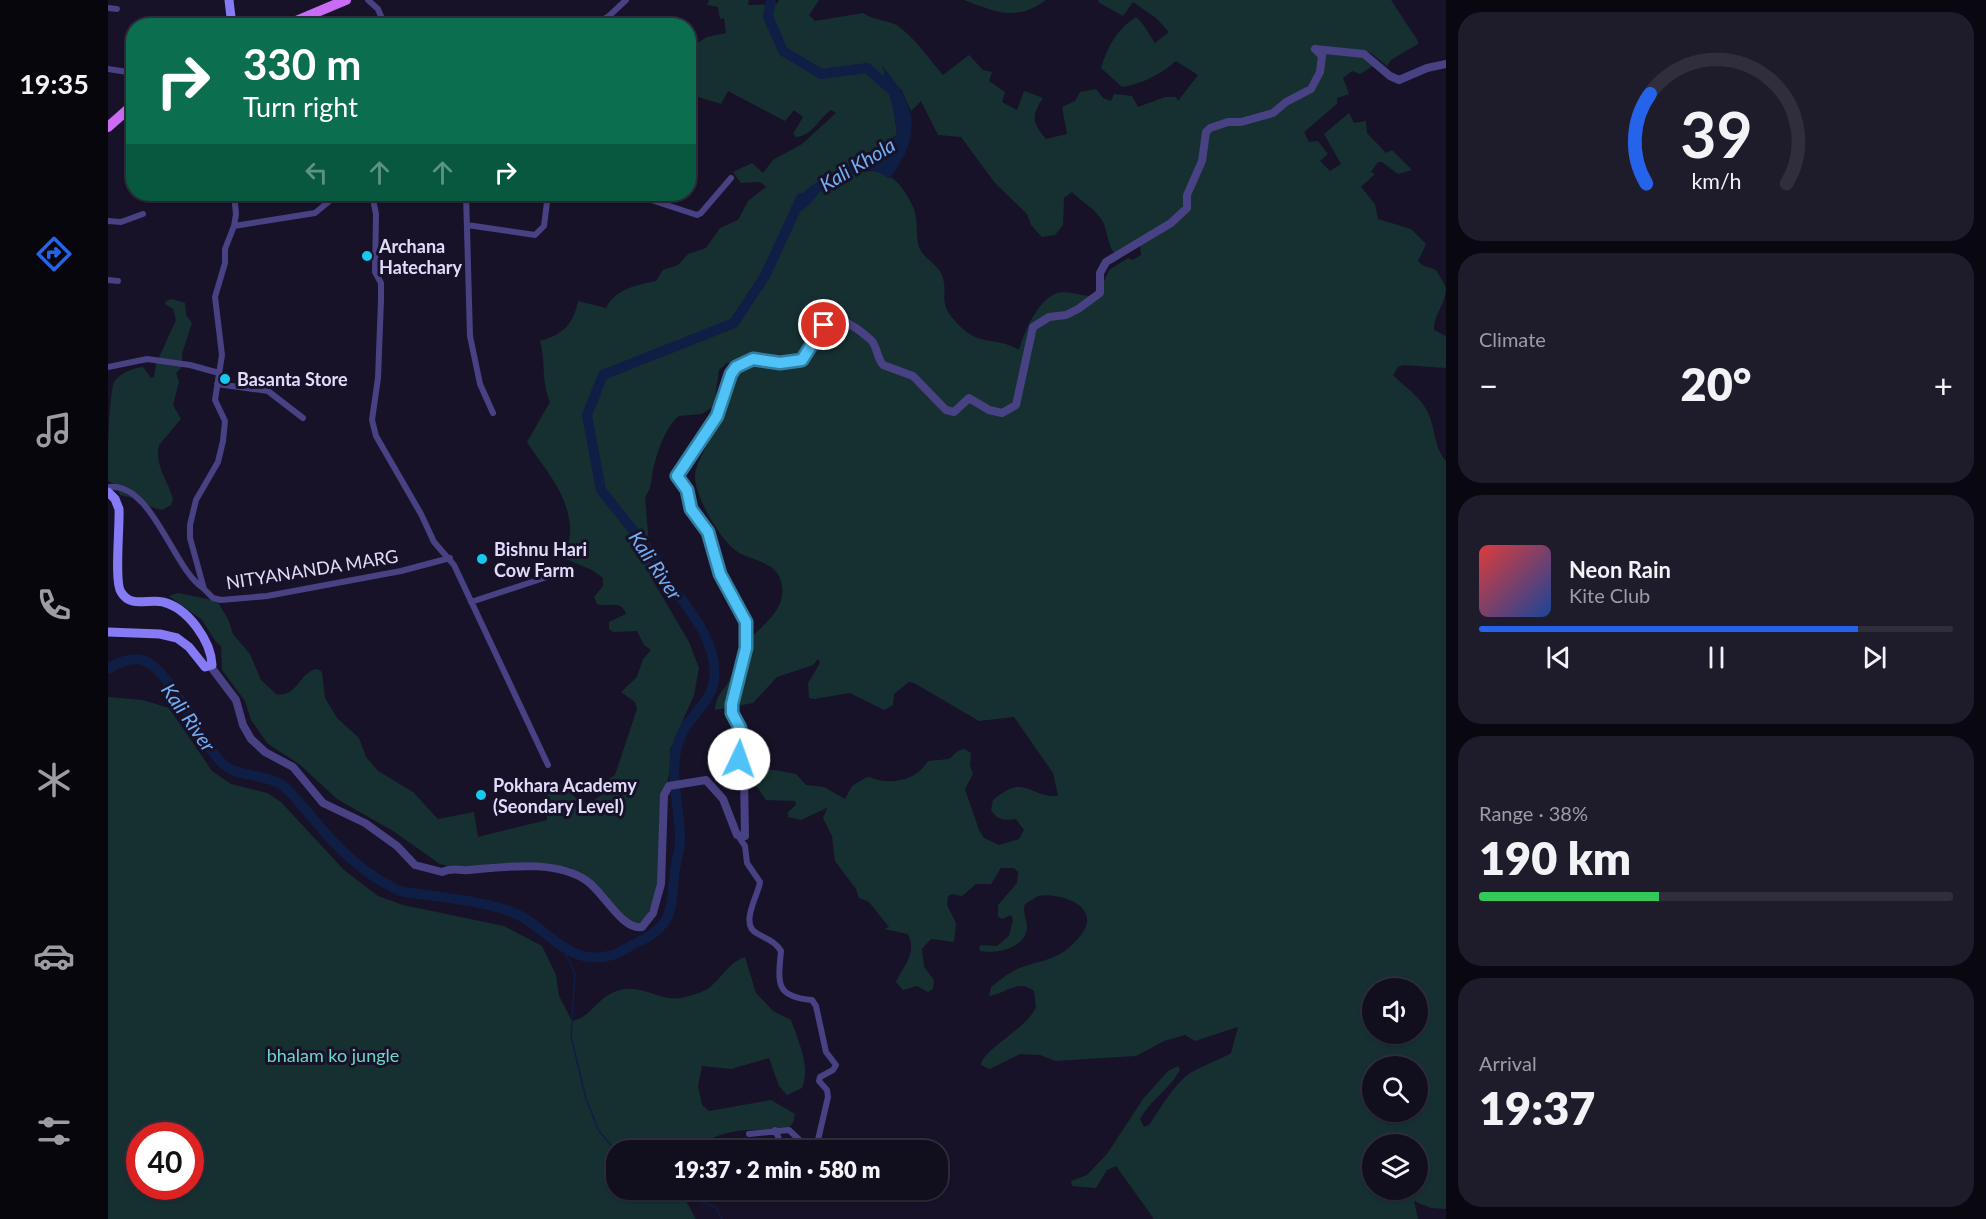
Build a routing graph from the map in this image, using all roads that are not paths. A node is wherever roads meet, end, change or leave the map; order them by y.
1 (229, 0) edge
2 (346, 0) edge
3 (368, 0) edge
4 (626, 0) edge
5 (108, 8) edge
6 (117, 9) dead end
7 (231, 18) edge
8 (303, 18) edge
9 (382, 18) edge
10 (606, 18) edge
11 (1446, 64) edge
12 (108, 69) edge
13 (126, 72) edge
14 (126, 111) edge
15 (108, 128) edge
16 (731, 178) dead end
17 (234, 201) edge
18 (330, 201) edge
19 (373, 201) edge
20 (466, 201) edge
21 (547, 201) edge
22 (654, 201) edge
23 (142, 214) dead end
24 (108, 221) edge
25 (466, 225) junction
26 (234, 226) junction
27 (108, 280) edge
28 (118, 281) dead end
29 (108, 367) edge
30 (219, 373) junction
31 (217, 384) junction
32 (493, 414) dead end
33 (303, 418) dead end
34 (108, 487) edge
35 (108, 492) edge
36 (450, 558) junction
37 (553, 575) dead end
38 (204, 589) junction
39 (471, 602) junction
40 (108, 632) edge
41 (211, 668) junction
42 (548, 765) dead end
43 (740, 837) junction
44 (775, 1130) junction
45 (749, 1134) dead end
46 (780, 1140) edge

1 - 7 main road
2 - 8 main road
3 - 9 street
4 - 10 street
5 - 6 street
11 - 43 street
12 - 13 street
14 - 15 main road
16 - 22 street
17 - 26 street, NITYANANDA MARG
18 - 26 street
19 - 36 street
20 - 25 street
21 - 25 street
23 - 24 street
25 - 32 street
26 - 30 street, NITYANANDA MARG
27 - 28 street
29 - 30 street
30 - 31 street, NITYANANDA MARG
31 - 33 street
31 - 38 street, NITYANANDA MARG
34 - 38 street
35 - 41 main road
36 - 38 street, NITYANANDA MARG
36 - 39 street
37 - 39 street
39 - 42 street
40 - 41 main road
41 - 43 street
43 - 44 street
44 - 45 street
44 - 46 street

